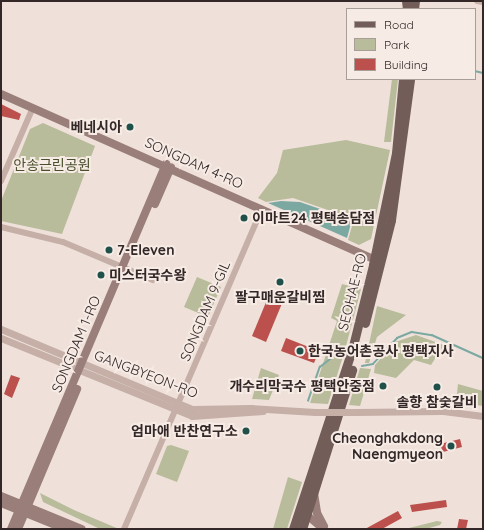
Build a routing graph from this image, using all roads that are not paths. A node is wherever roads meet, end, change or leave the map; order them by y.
1 (477, 1) edge
2 (483, 2) edge
3 (403, 80) edge
4 (410, 80) edge
5 (1, 94) edge
6 (1, 98) edge
7 (24, 105) junction
8 (31, 112) junction
9 (167, 168) junction
10 (1, 181) edge
11 (261, 210) junction
12 (1, 227) edge
13 (374, 262) junction
14 (124, 268) junction
15 (153, 280) dead end
16 (1, 329) edge
17 (1, 338) edge
18 (83, 368) junction
19 (177, 407) junction
20 (483, 416) edge
21 (314, 493) junction
22 (1, 496) edge
23 (1, 504) edge
24 (24, 508) junction
25 (304, 510) junction
26 (324, 528) edge
27 (11, 529) edge
28 (18, 529) edge
29 (65, 529) edge
30 (82, 529) edge
31 (124, 529) edge
32 (293, 529) edge
33 (302, 529) edge

1 - 2 street
3 - 13 main road, SEOHAE-RO
4 - 21 main road, SEOHAE-RO
5 - 7 main road, SONGDAM 4-RO
6 - 8 main road, SONGDAM 4-RO
7 - 8 street
7 - 9 main road, SONGDAM 4-RO
8 - 9 main road, SONGDAM 4-RO
8 - 10 street
9 - 11 main road, SONGDAM 4-RO
9 - 14 main road, SONGDAM 1-RO
11 - 13 main road, SONGDAM 4-RO
11 - 19 street, SONGDAM 9-GIL
12 - 14 street
13 - 25 main road, SEOHAE-RO
14 - 15 street
14 - 18 main road, SONGDAM 1-RO
16 - 18 street, GANGBYEON-RO
17 - 18 street, GANGBYEON-RO
18 - 19 street, GANGBYEON-RO
18 - 24 main road, SONGDAM 1-RO
19 - 20 street, GANGBYEON-RO, bridge
19 - 31 street, SONGDAM 9-GIL
21 - 25 main road, SEOHAE-RO
21 - 26 main road
22 - 24 main road
23 - 24 main road
24 - 27 main road, SONGDAM 1-RO
24 - 28 main road, SONGDAM 1-RO
24 - 29 main road
24 - 30 main road
25 - 26 main road
25 - 32 main road, SEOHAE-RO
25 - 33 main road, SEOHAE-RO

